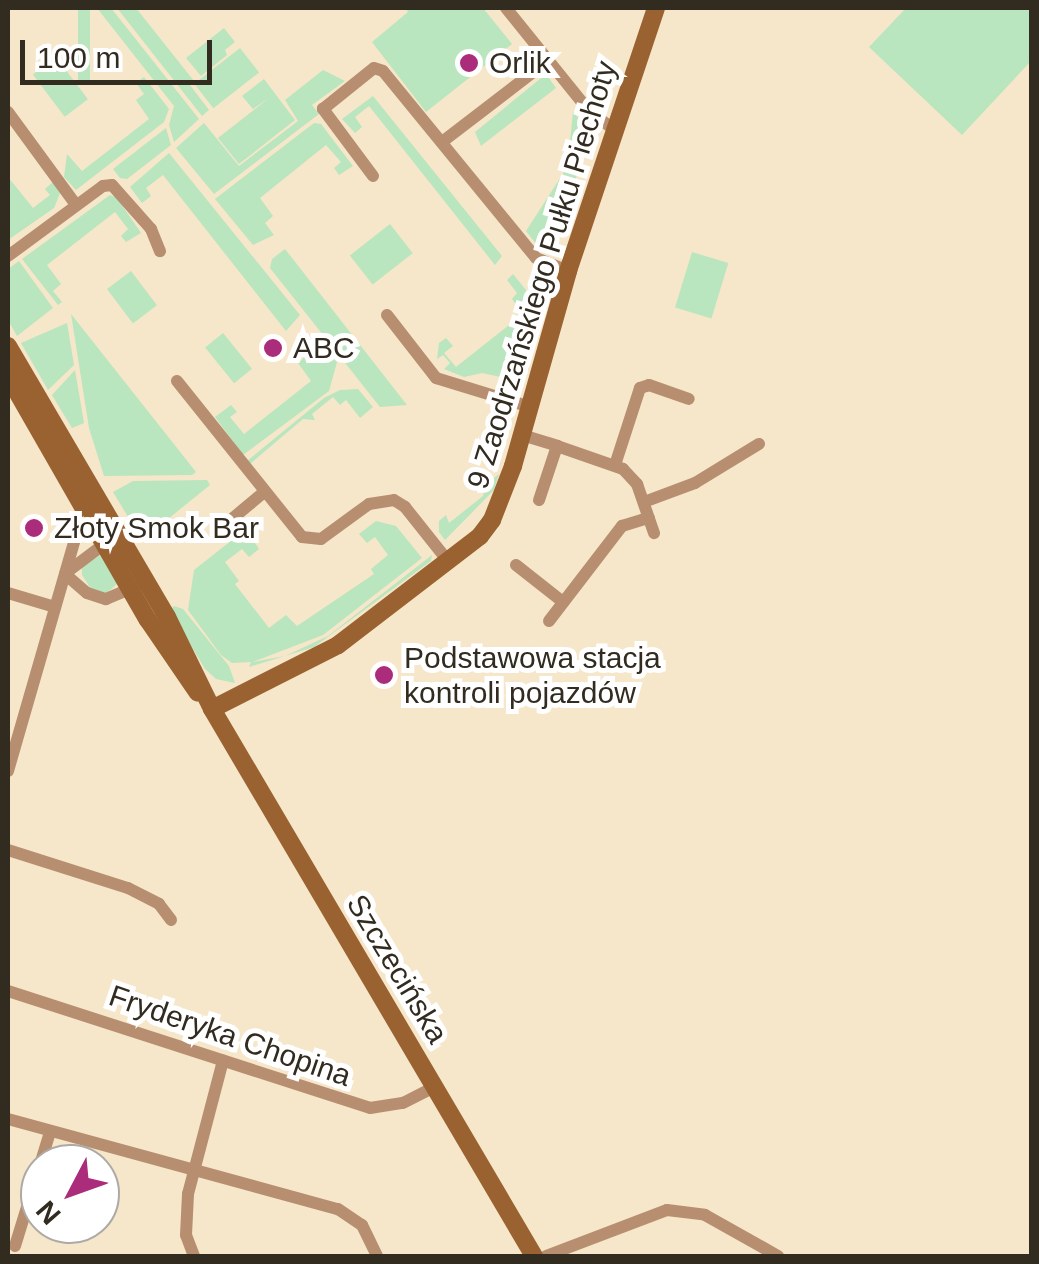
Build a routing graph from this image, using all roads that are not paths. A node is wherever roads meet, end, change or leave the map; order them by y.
1 (506, 8) edge
2 (656, 8) edge
3 (549, 60) junction
4 (8, 112) edge
5 (615, 130) junction
6 (442, 142) junction
7 (373, 176) dead end
8 (76, 205) junction
9 (160, 251) dead end
10 (8, 256) edge
11 (568, 271) junction
12 (387, 315) dead end
13 (8, 346) edge
14 (12, 376) edge
15 (177, 381) dead end
16 (689, 398) dead end
17 (530, 407) junction
18 (522, 435) junction
19 (759, 444) dead end
20 (557, 446) junction
21 (615, 465) junction
22 (263, 493) junction
23 (539, 500) dead end
24 (644, 502) junction
25 (89, 515) junction
26 (649, 518) junction
27 (227, 523) dead end
28 (654, 533) dead end
29 (111, 539) junction
30 (448, 562) junction
31 (516, 566) dead end
32 (65, 574) junction
33 (138, 585) junction
34 (8, 593) edge
35 (564, 602) junction
36 (55, 607) junction
37 (549, 621) dead end
38 (212, 709) junction
39 (10, 753) edge
40 (8, 771) edge
41 (8, 850) edge
42 (172, 920) dead end
43 (8, 991) edge
44 (223, 1061) junction
45 (434, 1087) junction
46 (8, 1119) edge
47 (50, 1132) junction
48 (192, 1170) junction
49 (15, 1246) dead end
50 (194, 1256) edge
51 (377, 1256) edge
52 (534, 1256) edge
53 (546, 1256) edge
54 (778, 1256) edge

1 - 3 street
2 - 5 main road, 9 Zaodrzańskiego Pułku Piechoty
3 - 5 street
3 - 6 street
4 - 8 street
5 - 11 main road, 9 Zaodrzańskiego Pułku Piechoty
6 - 7 street
6 - 11 street
8 - 9 street
8 - 10 street
11 - 17 main road, 9 Zaodrzańskiego Pułku Piechoty
12 - 17 street
13 - 14 main road, Szczecińska
14 - 25 main road, Szczecińska
15 - 22 street
16 - 21 street
17 - 18 main road, 9 Zaodrzańskiego Pułku Piechoty
18 - 20 street
18 - 30 main road, 9 Zaodrzańskiego Pułku Piechoty
19 - 24 street
20 - 21 street
20 - 23 street
21 - 24 street
22 - 27 street
22 - 30 street
24 - 26 street
25 - 29 main road, Szczecińska
25 - 32 street
26 - 28 street
26 - 35 street
29 - 32 street
29 - 33 main road, Szczecińska
30 - 38 main road, 9 Zaodrzańskiego Pułku Piechoty
31 - 35 street
32 - 33 street
32 - 36 street
33 - 38 main road, Szczecińska
34 - 36 street
35 - 37 street
36 - 39 street
38 - 45 main road, Szczecińska
39 - 40 street
41 - 42 street
43 - 44 street, Fryderyka Chopina
44 - 45 street, Fryderyka Chopina
44 - 48 street
45 - 52 main road, Szczecińska
46 - 47 street
47 - 48 street
47 - 49 street
48 - 50 street
48 - 51 street
53 - 54 street

